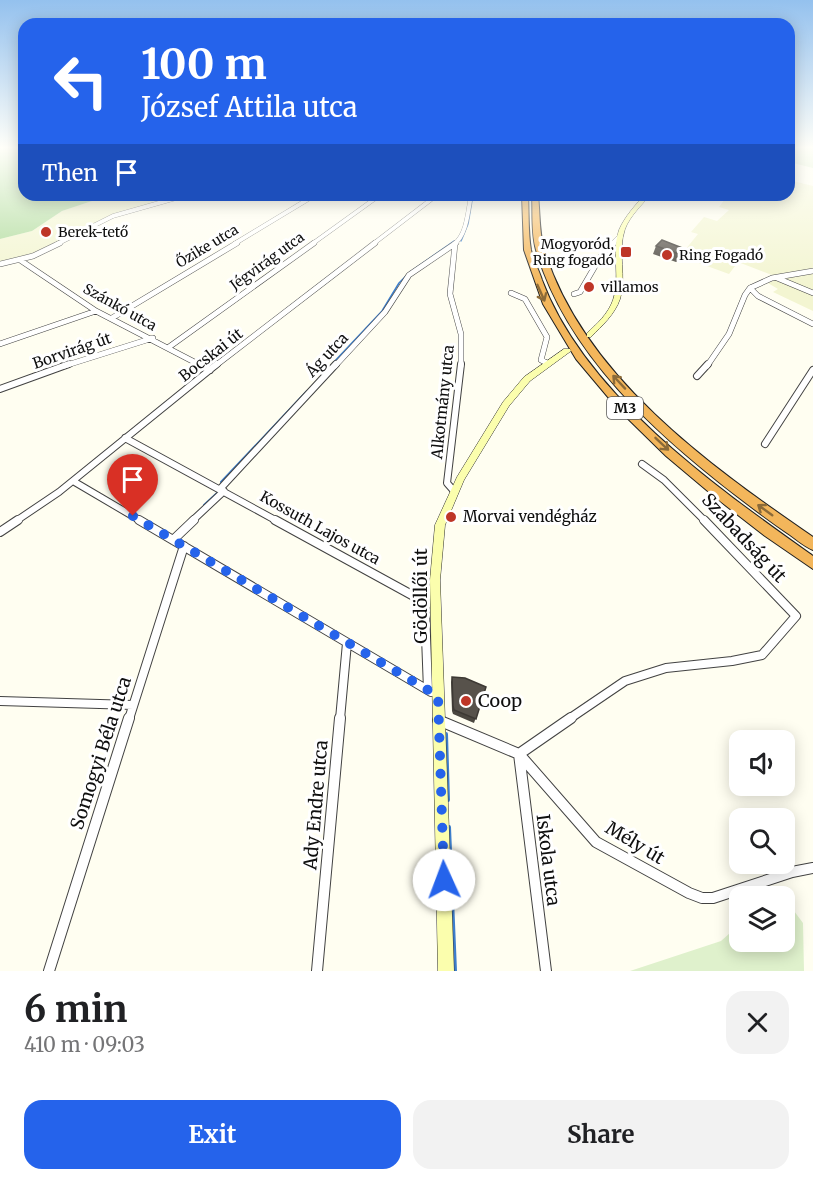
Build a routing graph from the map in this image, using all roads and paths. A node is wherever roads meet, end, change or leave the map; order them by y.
1 (166, 201) edge
2 (305, 201) edge
3 (372, 201) edge
4 (428, 201) edge
5 (470, 201) edge
6 (525, 201) edge
7 (535, 201) edge
8 (642, 201) edge
9 (620, 236) junction
10 (455, 244) junction
11 (20, 260) junction
12 (0, 264) edge
13 (813, 270) edge
14 (775, 278) junction
15 (750, 288) junction
16 (511, 293) dead end
17 (813, 293) edge
18 (574, 294) dead end
19 (96, 310) junction
20 (112, 318) junction
21 (813, 324) edge
22 (589, 335) dead end
23 (153, 338) junction
24 (0, 345) edge
25 (169, 347) junction
26 (567, 351) dead end
27 (547, 363) junction
28 (210, 370) junction
29 (813, 370) edge
30 (698, 376) dead end
31 (0, 389) edge
32 (125, 438) junction
33 (765, 444) dead end
34 (642, 464) dead end
35 (73, 481) junction
36 (222, 490) junction
37 (454, 491) junction
38 (0, 532) edge
39 (173, 540) junction
40 (813, 544) edge
41 (184, 546) junction
42 (813, 563) edge
43 (347, 643) junction
44 (433, 693) junction
45 (0, 701) edge
46 (134, 705) junction
47 (438, 720) junction
48 (519, 754) junction
49 (813, 868) edge
50 (49, 971) edge
51 (317, 971) edge
52 (446, 971) edge
53 (546, 971) edge

1 - 11 street
2 - 20 street, Őzike utca
3 - 25 street, Jégvirág utca
4 - 28 street, Bocskai út
5 - 10 street, Alkotmány utca
6 -> 42 highway, M3
40 -> 7 highway, M3
8 - 9 main road
9 - 18 street
9 - 22 main road
10 - 36 street, Ág utca
10 - 37 street, Alkotmány utca
11 - 12 street
11 - 19 street, Szánkó utca
13 - 14 street
14 - 15 street
14 - 17 street
15 - 21 street
15 - 30 street
16 - 27 street
19 - 20 street, Szánkó utca
19 - 24 street
20 - 23 street, Szánkó utca
23 - 25 street, Szánkó utca
23 - 31 street, Borvirág út
25 - 28 street, Szánkó utca
26 - 27 main road, Gödöllői út
27 - 37 main road, Gödöllői út
28 - 32 street, Bocskai út
29 - 33 street
32 - 35 street, Bocskai út
32 - 36 street, Kossuth Lajos utca
34 - 48 street, Szabadság út
35 - 38 street, Bocskai út
35 - 39 street
36 - 39 street, Ág utca
36 - 44 street, Kossuth Lajos utca
37 - 44 main road, Gödöllői út
39 - 41 street
41 - 43 street
41 - 46 street, Somogyi Béla utca
43 - 44 street
43 - 51 street, Ady Endre utca
44 - 47 main road, Gödöllői út
45 - 46 street
46 - 50 street, Somogyi Béla utca
47 - 48 street, Mély út
47 - 52 main road, Gödöllői út
48 - 49 street, Mély út
48 - 53 street, Iskola utca

